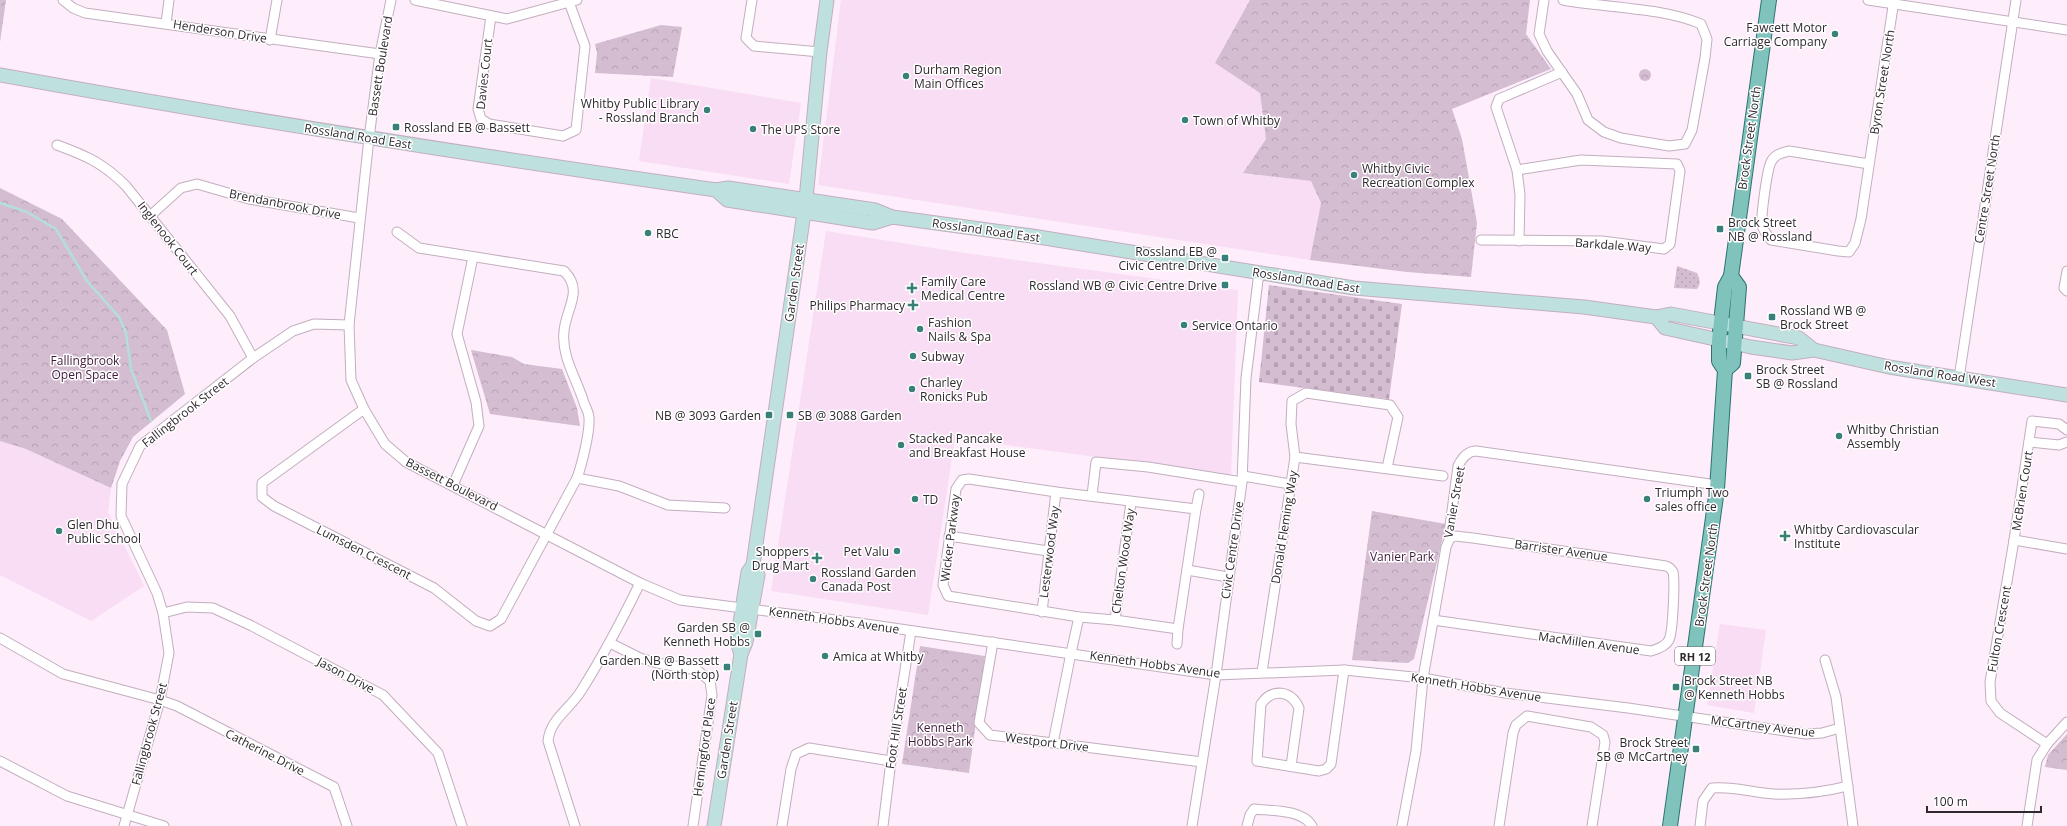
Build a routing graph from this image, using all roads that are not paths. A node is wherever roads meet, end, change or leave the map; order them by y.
1 (63, 0) edge
2 (169, 0) edge
3 (277, 0) edge
4 (391, 0) edge
5 (415, 0) edge
6 (752, 0) edge
7 (827, 0) edge
8 (1544, 0) edge
9 (1563, 0) edge
10 (1769, 0) edge
11 (1868, 0) edge
12 (2016, 0) edge
13 (573, 1) edge
14 (1894, 2) edge
15 (491, 16) junction
16 (2013, 22) junction
17 (166, 23) junction
18 (2067, 30) edge
19 (270, 40) junction
20 (820, 52) junction
21 (380, 54) junction
22 (1562, 72) junction
23 (0, 75) edge
24 (369, 138) junction
25 (57, 145) dead end
26 (1869, 164) junction
27 (1517, 170) junction
28 (805, 205) junction
29 (150, 216) junction
30 (359, 218) junction
31 (396, 232) dead end
32 (1481, 240) dead end
33 (1519, 241) junction
34 (473, 257) junction
35 (2067, 271) edge
36 (1259, 272) junction
37 (1731, 276) junction
38 (2067, 291) edge
39 (1656, 317) junction
40 (1721, 323) junction
41 (1737, 325) junction
42 (349, 326) junction
43 (1720, 340) junction
44 (1734, 344) junction
45 (1814, 350) junction
46 (253, 358) junction
47 (1725, 370) junction
48 (1959, 378) junction
49 (2067, 395) edge
50 (364, 409) junction
51 (2067, 430) edge
52 (2029, 442) junction
53 (2067, 442) edge
54 (1295, 457) junction
55 (1387, 468) junction
56 (1443, 476) dead end
57 (577, 478) junction
58 (1242, 479) junction
59 (1290, 484) junction
60 (453, 485) junction
61 (1717, 485) junction
62 (1056, 492) junction
63 (1199, 494) dead end
64 (1092, 495) junction
65 (1131, 502) junction
66 (724, 508) dead end
67 (1196, 509) junction
68 (547, 534) junction
69 (949, 536) junction
70 (1450, 538) junction
71 (2014, 540) junction
72 (2067, 549) edge
73 (1048, 551) junction
74 (1671, 568) joint
75 (1187, 570) junction
76 (1228, 576) junction
77 (640, 583) junction
78 (747, 608) junction
79 (1042, 612) junction
80 (163, 613) junction
81 (1079, 617) junction
82 (1115, 620) junction
83 (1433, 620) junction
84 (1178, 629) junction
85 (911, 631) junction
86 (0, 638) edge
87 (993, 642) junction
88 (610, 643) junction
89 (1177, 644) dead end
90 (1071, 652) junction
91 (1825, 660) dead end
92 (1344, 670) junction
93 (1262, 672) junction
94 (1216, 675) junction
95 (1423, 678) junction
96 (160, 700) junction
97 (1686, 717) junction
98 (2067, 722) edge
99 (1840, 728) junction
100 (1053, 743) junction
101 (2047, 744) junction
102 (0, 761) edge
103 (891, 761) junction
104 (1202, 762) junction
105 (1291, 766) junction
106 (1848, 786) junction
107 (127, 815) junction
108 (124, 826) edge
109 (164, 826) edge
110 (347, 826) edge
111 (462, 826) edge
112 (575, 826) edge
113 (693, 826) edge
114 (714, 826) edge
115 (782, 826) edge
116 (883, 826) edge
117 (1192, 826) edge
118 (1247, 826) edge
119 (1312, 826) edge
120 (1402, 826) edge
121 (1499, 826) edge
122 (1592, 826) edge
123 (1670, 826) edge
124 (1700, 826) edge
125 (1853, 826) edge
126 (2027, 826) edge

1 - 17 street, Henderson Drive
2 - 17 street
3 - 19 street
4 - 21 street, Bassett Boulevard
5 - 15 street
6 - 20 street
7 - 20 main road, Garden Street
8 - 22 street
9 - 22 street
10 - 37 main road, Brock Street North
11 - 14 street
12 - 16 street, Centre Street North
13 - 15 street
13 - 15 street, Davies Court
14 - 16 street
14 - 26 street, Byron Street North
16 - 18 street
16 - 48 street, Centre Street North
17 - 19 street, Henderson Drive
19 - 21 street, Henderson Drive
20 - 28 main road, Garden Street
21 - 24 street, Bassett Boulevard
22 - 27 street
23 - 24 main road, Rossland Road East
24 - 28 main road, Rossland Road East
24 - 30 street, Bassett Boulevard
25 - 29 street, Inglenook Court
26 - 26 street, Byron Street North
27 - 33 street
27 - 33 street, Barkdale Way
28 - 36 main road, Rossland Road East
28 - 78 main road, Garden Street
29 - 30 street, Brendanbrook Drive
29 - 46 street, Inglenook Court
30 - 42 street, Bassett Boulevard
31 - 34 street
32 - 33 street, Barkdale Way
34 - 57 street
34 - 60 street
35 - 38 street
36 - 39 main road, Rossland Road East
36 - 58 street, Civic Centre Drive
37 - 40 main road, Brock Street North
37 - 41 main road, Brock Street North
39 - 40 main road, Rossland Road East
39 - 43 main road
40 - 41 main road, Rossland Road East
40 - 43 main road, Brock Street North / RH 12
41 - 44 main road, Brock Street North / RH 12
41 - 45 main road, Rossland Road West
42 - 46 street, Fallingbrook Street
42 - 50 street, Bassett Boulevard
43 - 44 main road, Rossland Road West
43 - 47 main road, Brock Street North / RH 12
44 - 45 main road, Rossland Road West
44 - 47 main road, Brock Street North / RH 12
45 - 48 main road, Rossland Road West
46 - 80 street, Fallingbrook Street
47 - 61 main road, Brock Street North / RH 12
48 - 49 main road, Rossland Road West
50 - 60 street, Bassett Boulevard
50 - 68 street, Lumsden Crescent
51 - 52 street, McBrien Court
52 - 53 street, McBrien Court
52 - 71 street, McBrien Court
54 - 55 street, Donald Fleming Way
54 - 55 street
54 - 59 street, Donald Fleming Way
55 - 56 street, Donald Fleming Way
57 - 66 street
57 - 68 street
58 - 59 street
58 - 64 street
58 - 76 street, Civic Centre Drive
59 - 93 street, Donald Fleming Way
60 - 68 street, Bassett Boulevard
61 - 70 street, Vanier Street
61 - 97 main road, Brock Street North / RH 12
62 - 64 street, Wicker Parkway
62 - 69 street, Wicker Parkway
62 - 73 street, Lesterwood Way
63 - 67 street
64 - 65 street, Wicker Parkway
65 - 67 street, Wicker Parkway
65 - 82 street, Chelton Wood Way
67 - 75 street
68 - 77 street, Bassett Boulevard
69 - 73 street
69 - 79 street, Wicker Parkway
70 - 74 street, Barrister Avenue
70 - 83 street, Vanier Street
71 - 72 street
71 - 101 street, Fulton Crescent
73 - 79 street, Lesterwood Way
74 - 83 street, MacMillen Avenue
75 - 76 street
75 - 84 street
76 - 94 street, Civic Centre Drive
77 - 78 street, Bassett Boulevard
77 - 88 street
78 - 85 street, Kenneth Hobbs Avenue
78 - 114 main road, Garden Street
79 - 81 street, Wicker Parkway
80 - 96 street, Fallingbrook Street
80 - 111 street, Jason Drive
81 - 82 street, Wicker Parkway
81 - 90 street
82 - 84 street, Wicker Parkway
83 - 95 street, Vanier Street
84 - 89 street
85 - 87 street, Kenneth Hobbs Avenue
85 - 103 street, Foot Hill Street
86 - 96 street, Catherine Drive
87 - 90 street, Kenneth Hobbs Avenue
87 - 100 street, Westport Drive
88 - 112 street
88 - 113 street, Hemingford Place
90 - 94 street, Kenneth Hobbs Avenue
90 - 100 street
91 - 99 street
92 - 93 street, Kenneth Hobbs Avenue
92 - 95 street, Kenneth Hobbs Avenue
92 - 105 street
93 - 94 street, Kenneth Hobbs Avenue
94 - 104 street, Civic Centre Drive
95 - 97 street, Kenneth Hobbs Avenue
95 - 120 street, Vanier Street
96 - 107 street, Fallingbrook Street
96 - 110 street, Catherine Drive
97 - 99 street, McCartney Avenue
97 - 123 main road, Brock Street North / RH 12
98 - 101 street
99 - 106 street
100 - 104 street, Westport Drive
101 - 126 street
102 - 107 street
103 - 115 street
103 - 116 street, Foot Hill Street
104 - 117 street, Civic Centre Drive
105 - 105 street
106 - 124 street
106 - 125 street
107 - 108 street, Fallingbrook Street
107 - 109 street
118 - 119 street
121 - 122 street

